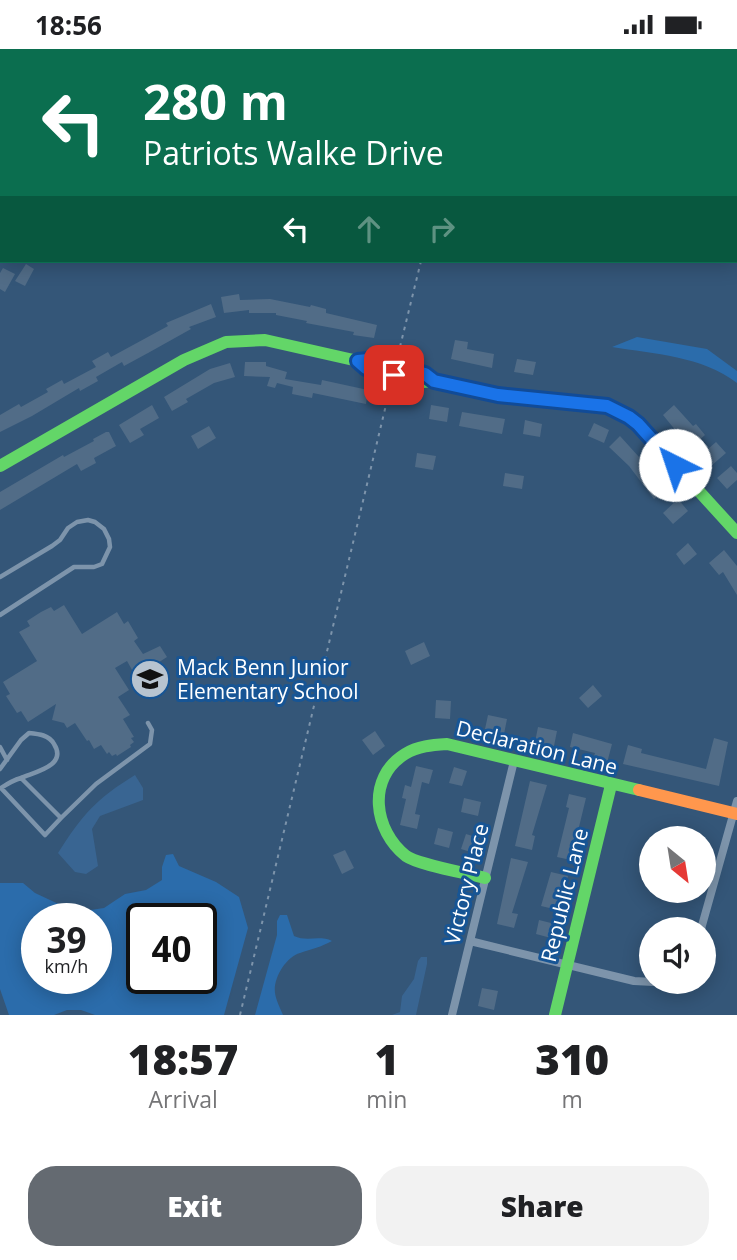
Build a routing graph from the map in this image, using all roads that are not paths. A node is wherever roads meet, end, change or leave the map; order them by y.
1 (0, 466) edge
2 (737, 533) edge
3 (0, 577) edge
4 (0, 615) edge
5 (148, 723) dead end
6 (0, 747) edge
7 (7, 760) junction
8 (514, 761) junction
9 (0, 769) edge
10 (21, 778) junction
11 (611, 785) junction
12 (0, 787) edge
13 (736, 810) edge
14 (61, 818) junction
15 (485, 878) junction
16 (705, 917) edge
17 (470, 941) junction
18 (567, 964) junction
19 (639, 981) edge
20 (452, 1015) edge
21 (555, 1015) edge

1 - 2 street
3 - 4 lane
5 - 14 lane
6 - 7 lane
7 - 9 lane
7 - 10 lane
8 - 11 street, Declaration Lane
8 - 15 street, Victory Place
8 - 15 street, Declaration Lane
10 - 12 lane
10 - 14 lane
11 - 13 street, Declaration Lane
11 - 18 street, Republic Lane
12 - 14 lane
13 - 16 street
15 - 17 street, Victory Place
17 - 18 street
17 - 20 street, Victory Place
18 - 19 street
18 - 21 street, Republic Lane

